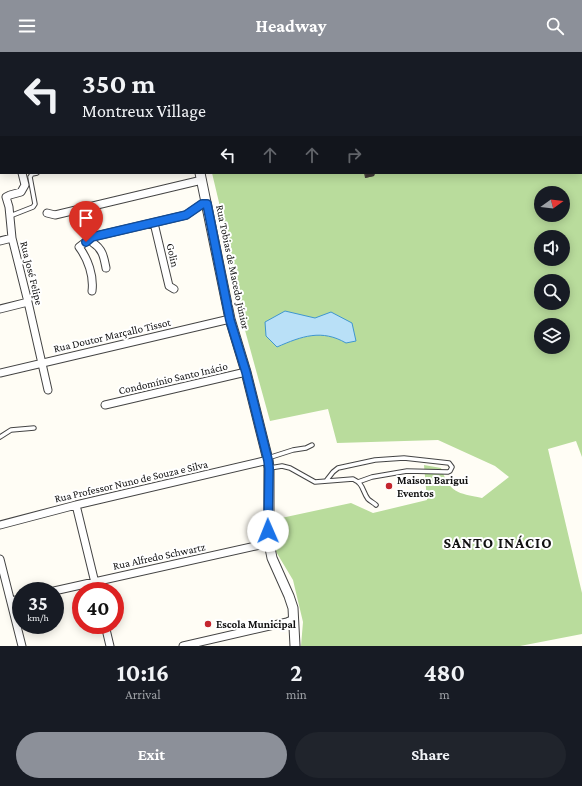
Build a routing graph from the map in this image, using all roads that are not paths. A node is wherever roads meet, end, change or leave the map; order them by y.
1 (22, 174) edge
2 (32, 174) edge
3 (201, 176) edge
4 (207, 204) junction
5 (47, 213) dead end
6 (10, 216) junction
7 (154, 223) junction
8 (92, 237) junction
9 (12, 238) junction
10 (0, 241) edge
11 (106, 268) dead end
12 (174, 289) dead end
13 (92, 291) dead end
14 (28, 302) junction
15 (0, 309) edge
16 (230, 320) junction
17 (42, 363) junction
18 (246, 372) junction
19 (0, 373) edge
20 (48, 390) dead end
21 (105, 405) dead end
22 (34, 428) dead end
23 (0, 437) edge
24 (312, 445) dead end
25 (268, 462) junction
26 (326, 481) junction
27 (358, 482) junction
28 (76, 505) junction
29 (376, 505) dead end
30 (0, 525) edge
31 (269, 543) junction
32 (0, 559) edge
33 (95, 581) junction
34 (64, 589) edge
35 (11, 601) joint
36 (294, 619) junction
37 (107, 634) edge
38 (22, 646) edge
39 (110, 646) edge
40 (183, 646) edge
41 (295, 646) edge

1 - 6 street, Rua José Felipe
2 - 6 lane
3 - 4 street, Rua Tobias de Macedo Júnior
3 - 5 street
4 - 7 street
4 - 16 street, Rua Tobias de Macedo Júnior
6 - 9 street, Rua José Felipe
7 - 8 street
7 - 12 street, Golin
8 - 11 street
8 - 13 street
9 - 10 street
9 - 14 street, Rua José Felipe
14 - 15 street
14 - 17 street, Rua José Felipe
16 - 17 street, Rua Doutor Marçallo Tissot
16 - 18 street, Rua Tobias de Macedo Júnior
17 - 19 street, Rua Doutor Marçallo Tissot
17 - 20 street, Rua José Felipe
18 - 21 street, Condomínio Santo Inácio
18 - 25 street, Rua Tobias de Macedo Júnior
22 - 23 lane
24 - 25 lane
25 - 26 lane
25 - 28 street, Rua Professor Nuno de Souza e Silva
25 - 31 street, Rua Tobias de Macedo Júnior
26 - 27 lane
26 - 27 lane
27 - 29 lane
28 - 30 street, Rua Professor Nuno de Souza e Silva
28 - 33 street
31 - 33 street, Rua Alfredo Schwartz
31 - 36 street, Rua Tobias de Macedo Júnior
32 - 35 street
33 - 34 street, Rua Alfredo Schwartz
35 - 38 street
36 - 40 street
36 - 41 street, Rua Tobias de Macedo Júnior
37 - 39 street

